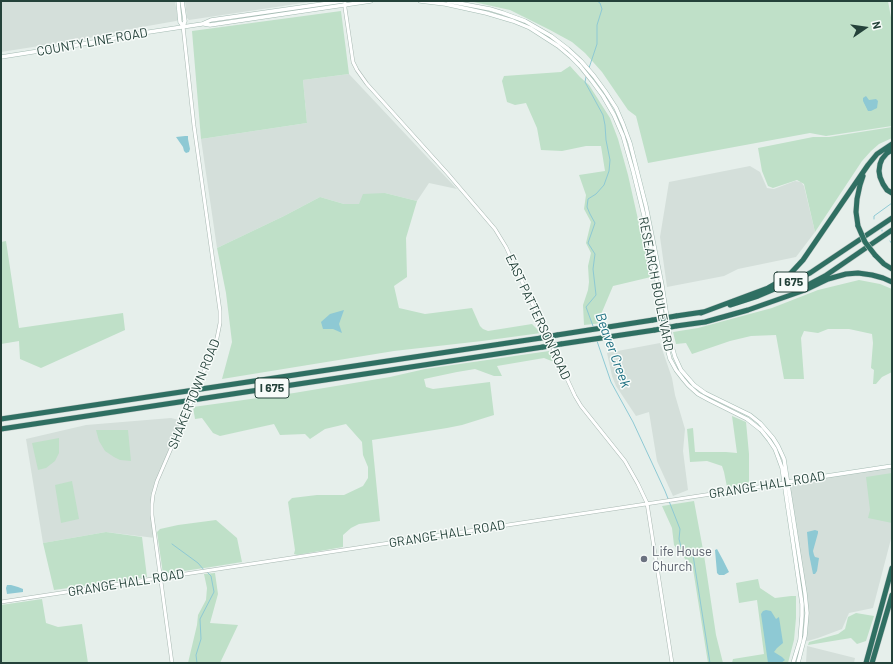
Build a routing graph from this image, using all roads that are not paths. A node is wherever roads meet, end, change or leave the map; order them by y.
1 (178, 1) edge
2 (182, 1) edge
3 (372, 1) edge
4 (420, 1) edge
5 (448, 1) edge
6 (344, 2) edge
7 (183, 26) junction
8 (1, 57) edge
9 (892, 144) edge
10 (883, 150) junction
11 (892, 150) edge
12 (892, 192) edge
13 (892, 214) edge
14 (892, 218) edge
15 (892, 230) edge
16 (831, 259) junction
17 (892, 269) edge
18 (892, 282) edge
19 (778, 299) junction
20 (701, 312) junction
21 (1, 419) edge
22 (1, 429) edge
23 (892, 466) edge
24 (786, 482) junction
25 (647, 504) junction
26 (892, 568) edge
27 (160, 578) junction
28 (892, 595) edge
29 (1, 602) edge
30 (172, 663) edge
31 (672, 663) edge
32 (793, 663) edge
33 (798, 663) edge
34 (866, 663) edge
35 (872, 663) edge

1 - 7 main road
2 - 7 main road
3 - 6 main road
4 - 24 main road, RESEARCH BOULEVARD
5 - 24 main road, RESEARCH BOULEVARD
6 - 7 main road
6 - 25 street, EAST PATTERSON ROAD
7 - 8 main road, COUNTY LINE ROAD
7 - 27 street, SHAKERTOWN ROAD, bridge
9 - 10 highway
10 - 17 highway, bridge
10 - 20 highway
11 - 12 highway
13 - 16 highway
14 - 16 highway, I 675
15 - 19 highway, I 675
16 - 20 highway, I 675
18 - 19 highway
19 - 22 highway, I 675, bridge
20 - 21 highway, I 675, bridge
23 - 24 main road, GRANGE HALL ROAD
24 - 25 street, GRANGE HALL ROAD
24 - 32 main road, RESEARCH BOULEVARD
24 - 33 main road, RESEARCH BOULEVARD
25 - 27 street, GRANGE HALL ROAD
25 - 31 street, EAST PATTERSON ROAD
26 - 34 highway
27 - 29 street, GRANGE HALL ROAD
27 - 30 street, SHAKERTOWN ROAD
28 - 35 highway

